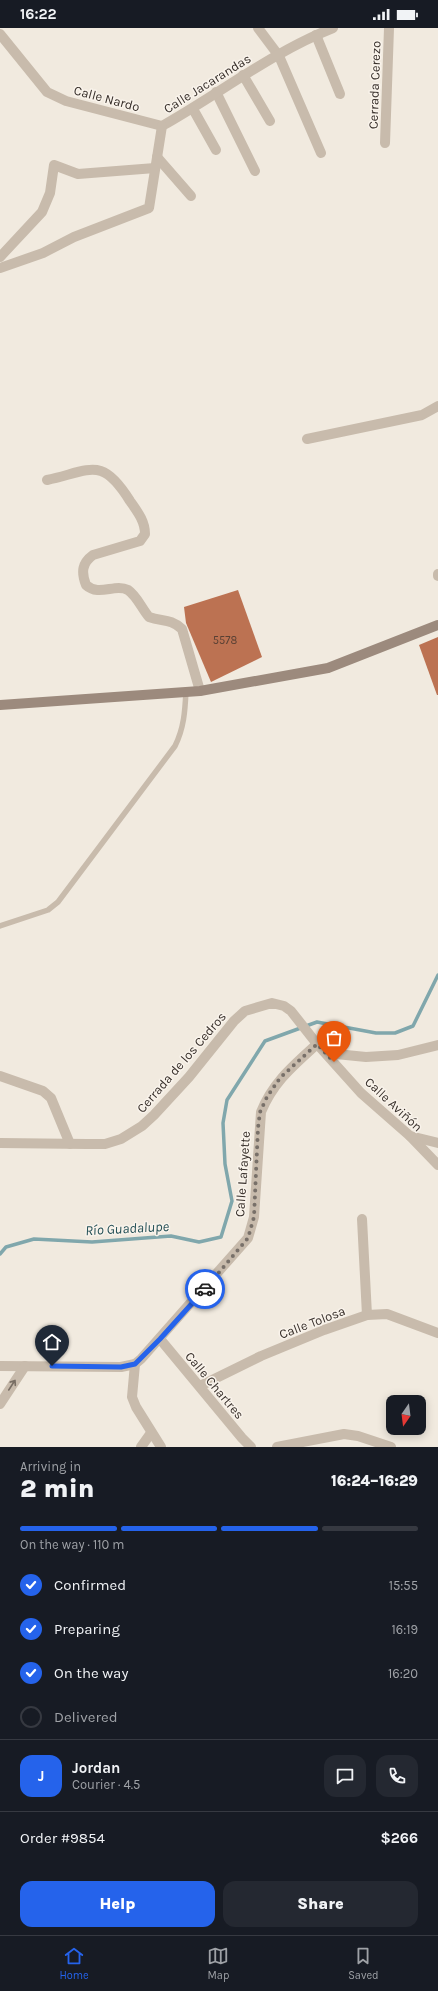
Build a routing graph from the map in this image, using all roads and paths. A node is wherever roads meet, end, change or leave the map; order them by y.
1 (258, 28) edge
2 (333, 28) edge
3 (389, 28) edge
4 (0, 34) edge
5 (316, 35) junction
6 (279, 56) junction
7 (243, 75) junction
8 (216, 92) junction
9 (340, 94) dead end
10 (193, 109) junction
11 (270, 121) dead end
12 (162, 126) junction
13 (385, 143) dead end
14 (216, 150) dead end
15 (321, 153) dead end
16 (157, 157) junction
17 (155, 168) junction
18 (255, 171) dead end
19 (191, 196) dead end
20 (0, 257) edge
21 (0, 268) edge
22 (438, 406) edge
23 (307, 439) dead end
24 (47, 480) dead end
25 (438, 625) edge
26 (186, 691) junction
27 (200, 691) junction
28 (0, 704) edge
29 (0, 926) edge
30 (316, 1043) junction
31 (438, 1045) edge
32 (326, 1053) junction
33 (0, 1076) edge
34 (410, 1136) junction
35 (438, 1142) edge
36 (0, 1143) edge
37 (70, 1144) junction
38 (438, 1165) edge
39 (362, 1219) dead end
40 (367, 1315) junction
41 (438, 1333) edge
42 (160, 1339) junction
43 (135, 1364) junction
44 (0, 1366) edge
45 (25, 1366) junction
46 (200, 1386) junction
47 (0, 1404) edge
48 (151, 1433) junction
49 (140, 1447) edge
50 (161, 1447) edge
51 (251, 1447) edge
52 (277, 1447) edge
53 (391, 1447) edge

1 - 6 street
2 - 5 street, Calle Jacarandas
3 - 13 street, Cerrada Cerezo
4 - 12 street, Calle Nardo
5 - 6 street, Calle Jacarandas
5 - 9 street
6 - 7 street, Calle Jacarandas
6 - 15 street
7 - 8 street, Calle Jacarandas
7 - 11 street
8 - 10 street, Calle Jacarandas
8 - 18 street
10 - 12 street, Calle Jacarandas
10 - 14 street
12 - 16 street, Calle Jacarandas
16 - 17 street, Calle Jacarandas
16 - 19 street
17 - 20 street
17 - 21 street, Calle Jacarandas
22 - 23 street
24 - 27 street
25 - 27 main road
26 - 27 main road
26 - 28 main road
26 - 29 lane
30 - 32 street, Calle Aviñón
30 - 37 street, Cerrada de los Cedros
30 - 42 street, Calle Lafayette
31 - 32 street
32 - 34 street, Calle Aviñón
33 - 37 street
34 - 35 street
34 - 38 street, Calle Aviñón
36 - 37 street, Cerrada de los Cedros
39 - 40 street
40 - 41 street, Calle Tolosa
40 - 46 street, Calle Tolosa
42 - 43 street, Calle Lafayette
42 - 46 street, Calle Chartres
43 - 45 street
43 - 48 street
44 - 45 street
47 -> 45 street
46 - 51 street, Calle Chartres
48 - 49 street
48 - 50 street
52 - 53 street

